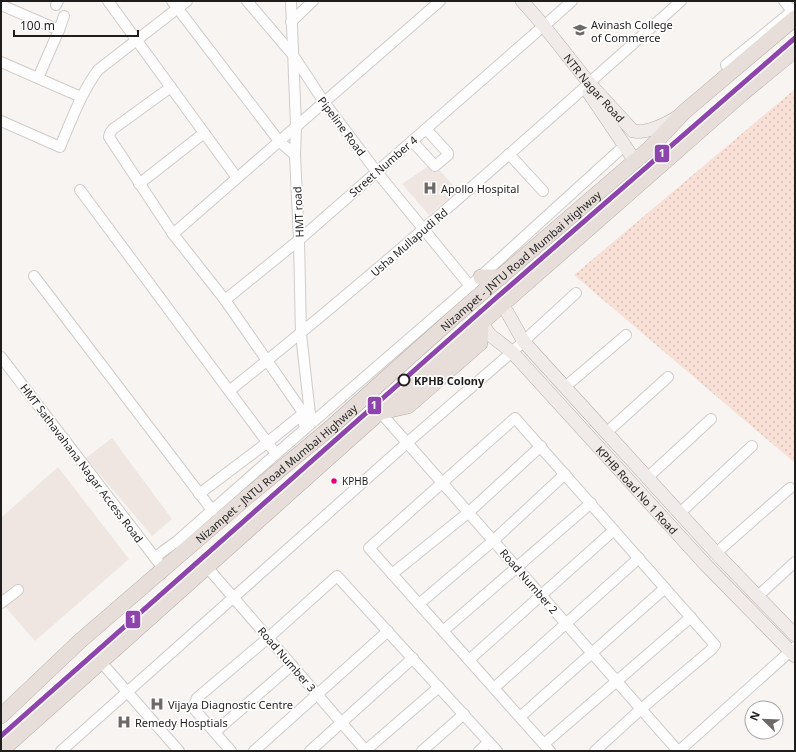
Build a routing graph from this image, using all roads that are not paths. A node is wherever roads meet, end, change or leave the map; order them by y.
1 (108, 1) edge
2 (187, 1) edge
3 (247, 1) edge
4 (291, 1) edge
5 (313, 1) edge
6 (440, 1) edge
7 (514, 1) edge
8 (522, 1) edge
9 (572, 1) edge
10 (681, 1) edge
11 (784, 1) edge
12 (175, 4) edge
13 (1, 5) edge
14 (794, 13) edge
15 (64, 16) dead end
16 (291, 22) junction
17 (542, 27) junction
18 (59, 30) junction
19 (137, 40) junction
20 (795, 50) edge
21 (293, 56) junction
22 (1, 62) edge
23 (726, 65) dead end
24 (38, 78) junction
25 (587, 85) junction
26 (171, 87) junction
27 (81, 97) junction
28 (324, 102) junction
29 (684, 112) junction
30 (1, 120) edge
31 (296, 126) junction
32 (427, 130) junction
33 (204, 132) junction
34 (279, 141) junction
35 (413, 142) junction
36 (624, 146) junction
37 (509, 154) junction
38 (294, 155) junction
39 (639, 158) junction
40 (376, 171) junction
41 (237, 178) junction
42 (139, 184) junction
43 (80, 190) dead end
44 (543, 191) dead end
45 (424, 230) junction
46 (173, 234) junction
47 (299, 240) junction
48 (34, 276) dead end
49 (501, 277) junction
50 (476, 281) junction
51 (576, 294) dead end
52 (225, 300) junction
53 (502, 305) junction
54 (301, 334) junction
55 (484, 334) junction
56 (626, 335) dead end
57 (524, 342) junction
58 (512, 352) junction
59 (1, 357) edge
60 (267, 361) junction
61 (668, 377) dead end
62 (565, 388) junction
63 (229, 391) junction
64 (305, 412) junction
65 (380, 412) junction
66 (711, 419) dead end
67 (308, 426) junction
68 (606, 433) junction
69 (268, 442) junction
70 (408, 442) junction
71 (541, 446) junction
72 (752, 446) dead end
73 (276, 454) junction
74 (565, 474) junction
75 (648, 478) junction
76 (442, 482) junction
77 (790, 488) dead end
78 (199, 494) junction
79 (590, 503) junction
80 (212, 510) junction
81 (469, 512) junction
82 (680, 513) junction
83 (614, 530) junction
84 (494, 540) junction
85 (716, 553) junction
86 (639, 558) junction
87 (795, 562) edge
88 (159, 563) junction
89 (517, 567) junction
90 (207, 568) junction
91 (392, 574) junction
92 (664, 588) junction
93 (18, 590) dead end
94 (542, 595) junction
95 (758, 596) junction
96 (233, 598) junction
97 (1, 603) edge
98 (419, 604) junction
99 (691, 617) junction
100 (566, 623) junction
101 (443, 631) junction
102 (388, 632) junction
103 (795, 635) edge
104 (268, 638) junction
105 (794, 652) edge
106 (592, 653) junction
107 (412, 658) junction
108 (469, 660) junction
109 (101, 662) junction
110 (292, 665) junction
111 (617, 682) junction
112 (439, 687) junction
113 (494, 688) junction
114 (127, 692) junction
115 (317, 695) junction
116 (641, 709) junction
117 (464, 714) junction
118 (1, 716) edge
119 (520, 717) junction
120 (342, 723) junction
121 (215, 732) junction
122 (489, 742) junction
123 (547, 748) edge
124 (2, 749) edge
125 (61, 751) edge
126 (179, 751) edge
127 (231, 751) edge
128 (254, 751) edge
129 (310, 751) edge
130 (366, 751) edge
131 (422, 751) edge
132 (479, 751) edge
133 (497, 751) edge
134 (595, 751) edge
135 (678, 751) edge

1 - 19 street
2 - 12 street
3 - 21 street, Pipeline Road
4 - 16 street, HMT road
5 - 16 street
6 - 28 street
7 - 17 main road, NTR Nagar Road
8 - 17 main road, NTR Nagar Road
9 - 17 street, Street Number 4
10 - 25 street, Usha Mullapudi Rd
11 - 14 street
12 - 19 street
12 - 34 street
13 - 18 street
14 - 23 street
14 - 29 highway, Nizampet - JNTU Road Mumbai Highway
15 - 18 street
16 - 21 street, HMT road
17 - 25 main road, NTR Nagar Road
17 - 32 street, Street Number 4
18 - 24 street
19 - 26 street
19 - 27 street
20 - 53 highway, Nizampet - JNTU Road Mumbai Highway
21 - 28 street, Pipeline Road
21 - 31 street, HMT road
22 - 24 street
24 - 27 street
25 - 29 main road, NTR Nagar Road
25 - 36 main road, NTR Nagar Road
25 - 37 street, Usha Mullapudi Rd
26 - 33 street
26 - 42 street
27 - 30 street
28 - 31 street
28 - 40 street, Pipeline Road
29 - 39 highway, Nizampet - JNTU Road Mumbai Highway
31 - 34 street
31 - 38 street, HMT road
32 - 35 street, Street Number 4
32 - 35 street
33 - 41 street
33 - 42 street
34 - 38 street
34 - 41 street
35 - 40 street, Street Number 4
36 - 39 main road, NTR Nagar Road
36 - 50 street
37 - 44 street
37 - 45 street, Usha Mullapudi Rd
38 - 47 street, HMT road
39 - 49 highway, Nizampet - JNTU Road Mumbai Highway
40 - 45 street, Pipeline Road
40 - 47 street, Street Number 4
41 - 46 street
42 - 46 street
43 - 63 street
45 - 50 street, Pipeline Road
45 - 54 street, Usha Mullapudi Rd
46 - 52 street
47 - 52 street, Street Number 4
47 - 54 street, HMT road
48 - 78 street
49 - 50 highway
49 - 88 highway, Nizampet - JNTU Road Mumbai Highway
50 - 67 street
51 - 57 street
52 - 60 street
53 - 55 highway, Nizampet - JNTU Road Mumbai Highway
53 - 57 main road, KPHB Road No 1 Road
54 - 60 street, Usha Mullapudi Rd
54 - 64 street, HMT road
55 - 58 main road, KPHB Road No 1 Road
55 - 65 highway, Nizampet - JNTU Road Mumbai Highway
55 - 65 highway
56 - 62 street
57 - 58 street
57 - 62 main road, KPHB Road No 1 Road
58 - 70 street
58 - 105 main road, KPHB Road No 1 Road
59 - 88 street, HMT Sathavahana Nagar Access Road
60 - 63 street, Usha Mullapudi Rd
60 - 64 street
61 - 68 street
62 - 68 main road, KPHB Road No 1 Road
63 - 69 street
64 - 67 street
64 - 69 street
65 - 70 street, Road Number 2
65 - 90 highway, Nizampet - JNTU Road Mumbai Highway
66 - 75 street
67 - 73 street
68 - 75 main road, KPHB Road No 1 Road
69 - 73 street
69 - 78 street
70 - 76 street, Road Number 2
70 - 96 street
71 - 74 street
71 - 76 street
71 - 81 street
72 - 82 street
73 - 80 street
74 - 79 street
74 - 84 street
75 - 82 main road, KPHB Road No 1 Road
76 - 81 street, Road Number 2
76 - 91 street
77 - 85 street
78 - 80 street
79 - 83 street
79 - 89 street
80 - 88 street
81 - 84 street, Road Number 2
81 - 91 street
82 - 85 main road, KPHB Road No 1 Road
83 - 86 street
83 - 94 street
84 - 89 street, Road Number 2
84 - 98 street
85 - 95 main road, KPHB Road No 1 Road
86 - 92 street
86 - 100 street
87 - 95 street
88 - 118 highway, Nizampet - JNTU Road Mumbai Highway
89 - 94 street, Road Number 2
89 - 101 street
90 - 96 street, Road Number 3
90 - 109 highway, Nizampet - JNTU Road Mumbai Highway
91 - 98 street
92 - 99 street
92 - 106 street
93 - 97 street
94 - 100 street, Road Number 2
94 - 108 street
95 - 103 main road, KPHB Road No 1 Road
96 - 104 street, Road Number 3
96 - 114 street
98 - 101 street
99 - 111 street
99 - 116 street
100 - 106 street, Road Number 2
100 - 113 street
101 - 108 street
102 - 104 street
102 - 107 street
102 - 115 street
104 - 110 street, Road Number 3
104 - 121 street
105 - 135 street
106 - 111 street, Road Number 2
106 - 119 street
107 - 112 street
107 - 120 street
108 - 113 street
109 - 114 street
109 - 124 highway, Nizampet - JNTU Road Mumbai Highway
110 - 115 street, Road Number 3
110 - 121 street
111 - 116 street, Road Number 2
111 - 123 street
112 - 117 street
112 - 130 street
113 - 119 street
114 - 125 street
114 - 126 street
115 - 120 street, Road Number 3
115 - 128 street
116 - 134 street
116 - 135 street, Road Number 2
117 - 122 street
117 - 131 street
119 - 123 street
120 - 129 street
120 - 130 street, Road Number 3
121 - 127 street
122 - 132 street
122 - 133 street

